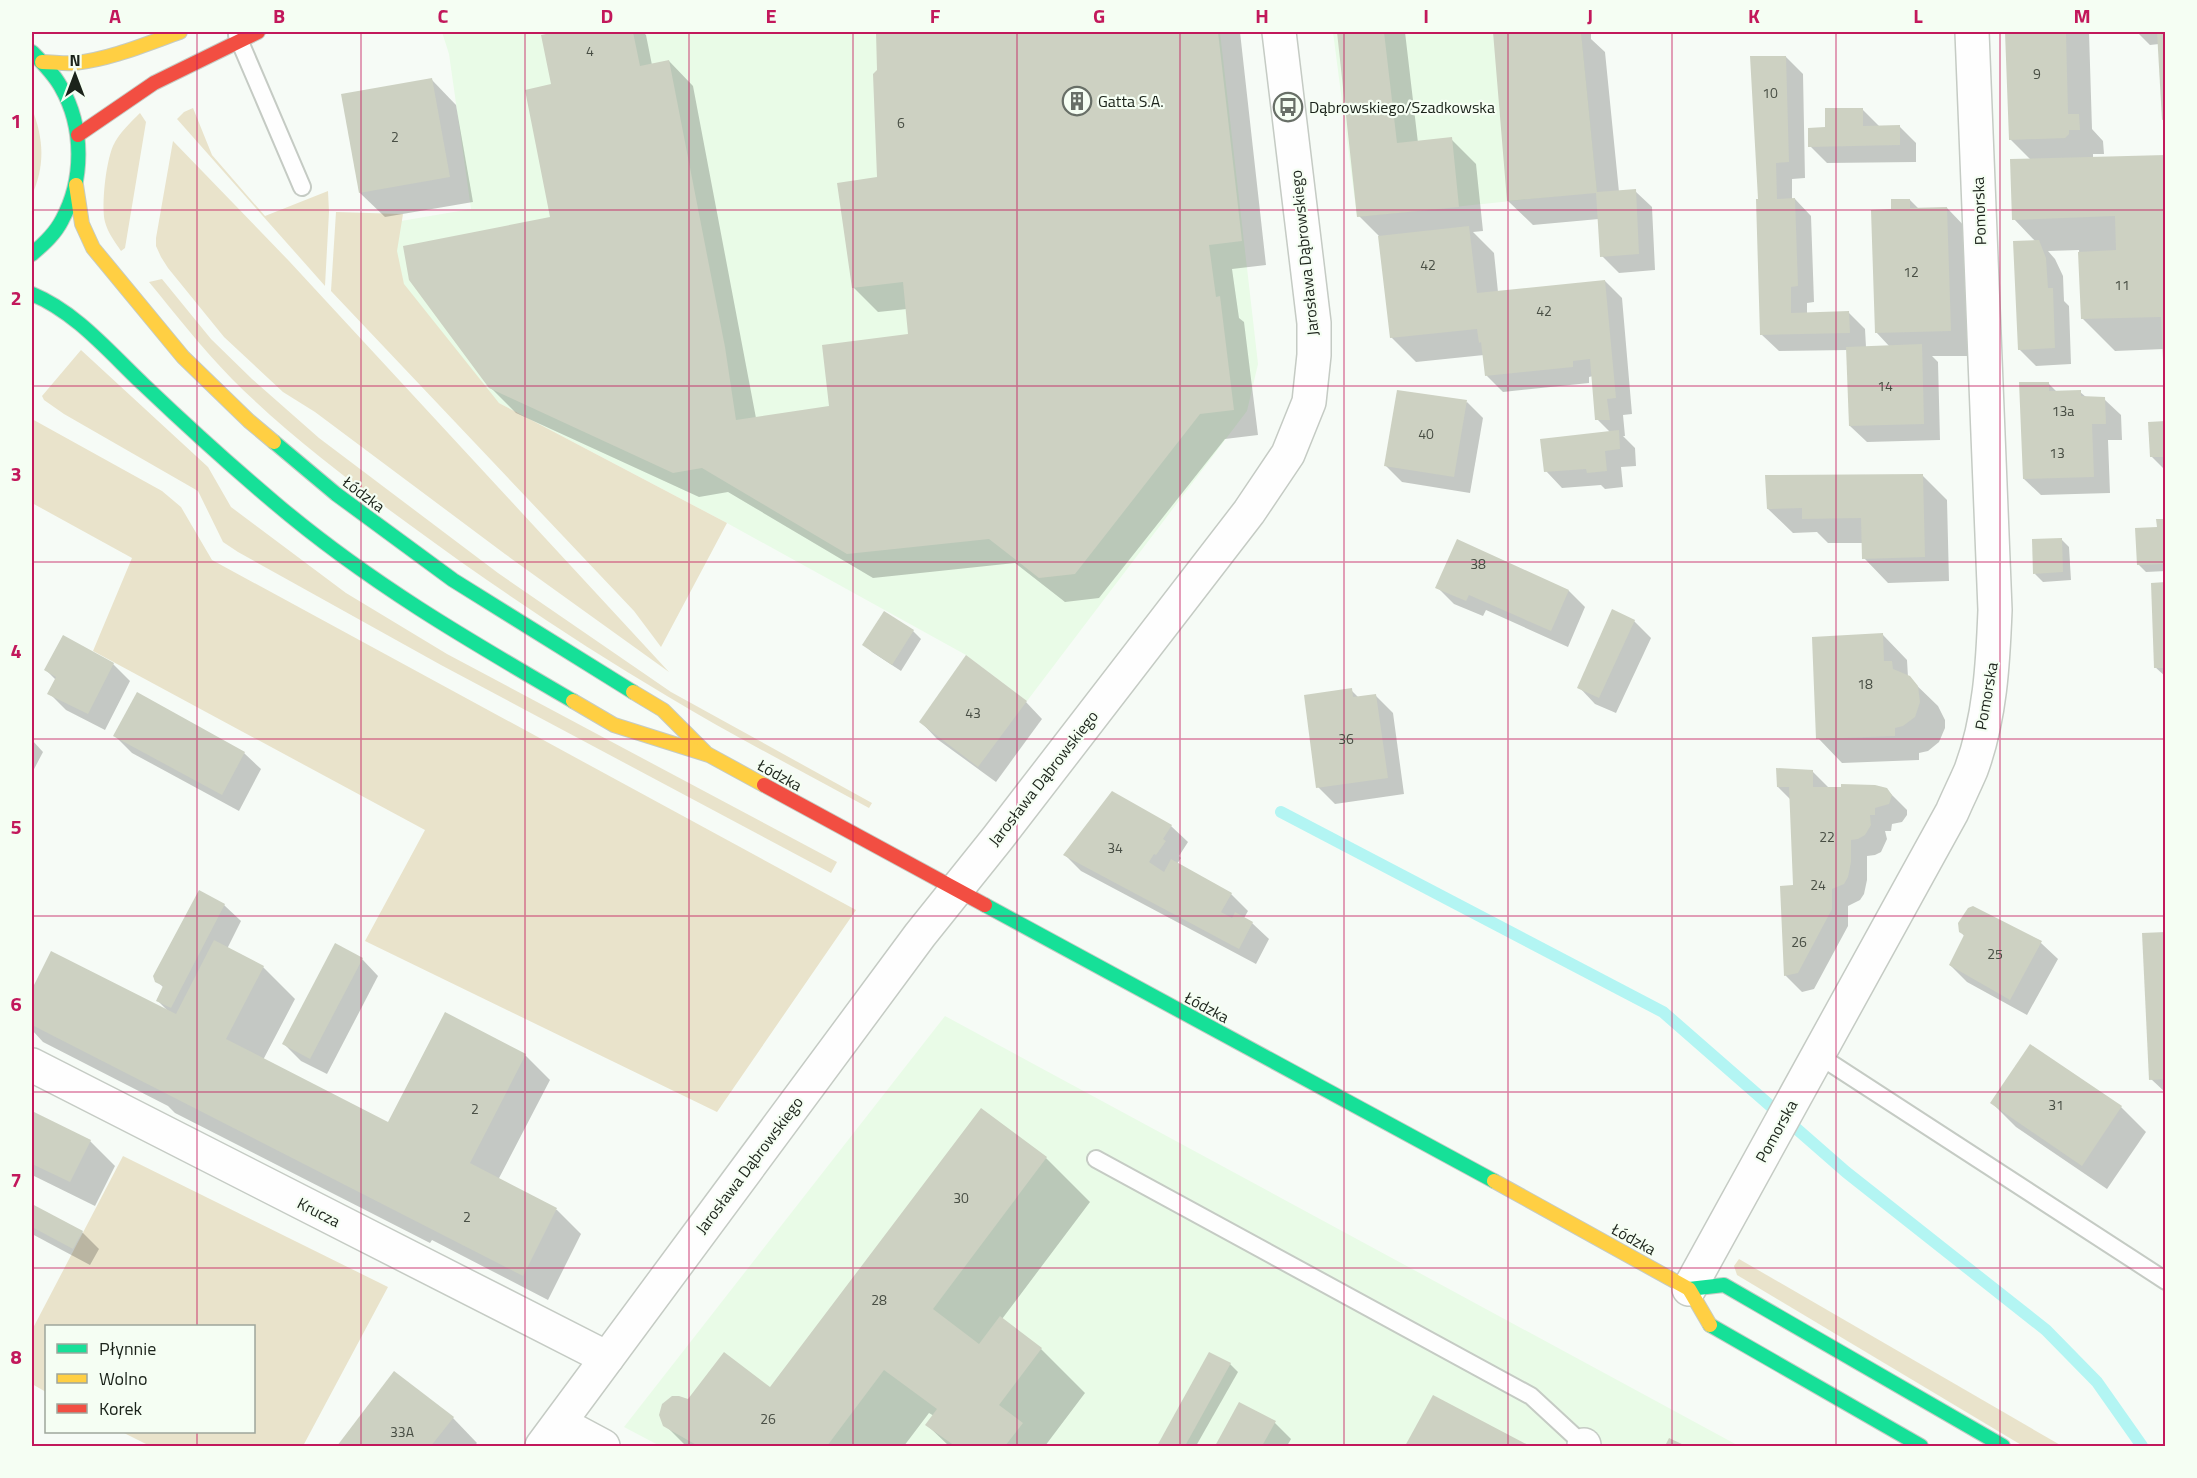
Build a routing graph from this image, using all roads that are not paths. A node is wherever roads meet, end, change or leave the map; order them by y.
1 (180, 32) edge
2 (258, 32) edge
3 (1279, 32) edge
4 (1971, 32) edge
5 (238, 36) edge
6 (37, 57) edge
7 (78, 135) junction
8 (76, 185) junction
9 (302, 187) dead end
10 (32, 254) edge
11 (32, 294) edge
12 (709, 755) junction
13 (956, 889) junction
14 (1814, 1062) junction
15 (32, 1065) edge
16 (1096, 1159) dead end
17 (2166, 1281) edge
18 (1689, 1289) junction
19 (607, 1358) junction
20 (551, 1435) edge
21 (603, 1446) edge
22 (1584, 1446) edge
23 (1921, 1446) edge
24 (2003, 1446) edge

1 - 6 main road
2 - 5 main road
3 - 13 street, Jarosława Dąbrowskiego
4 - 14 street, Pomorska
5 - 7 main road
5 - 9 lane
6 - 7 main road
7 - 8 main road
8 - 10 main road
8 - 12 main road, Łódzka
11 - 12 main road, Łódzka
12 - 13 main road, Łódzka
13 - 18 main road, Łódzka
13 - 19 street, Jarosława Dąbrowskiego
14 - 17 lane
14 - 18 street, Pomorska
15 - 19 street, Krucza
16 - 22 lane
18 - 23 main road
18 - 24 main road
19 - 20 street, Jarosława Dąbrowskiego
20 - 21 street

